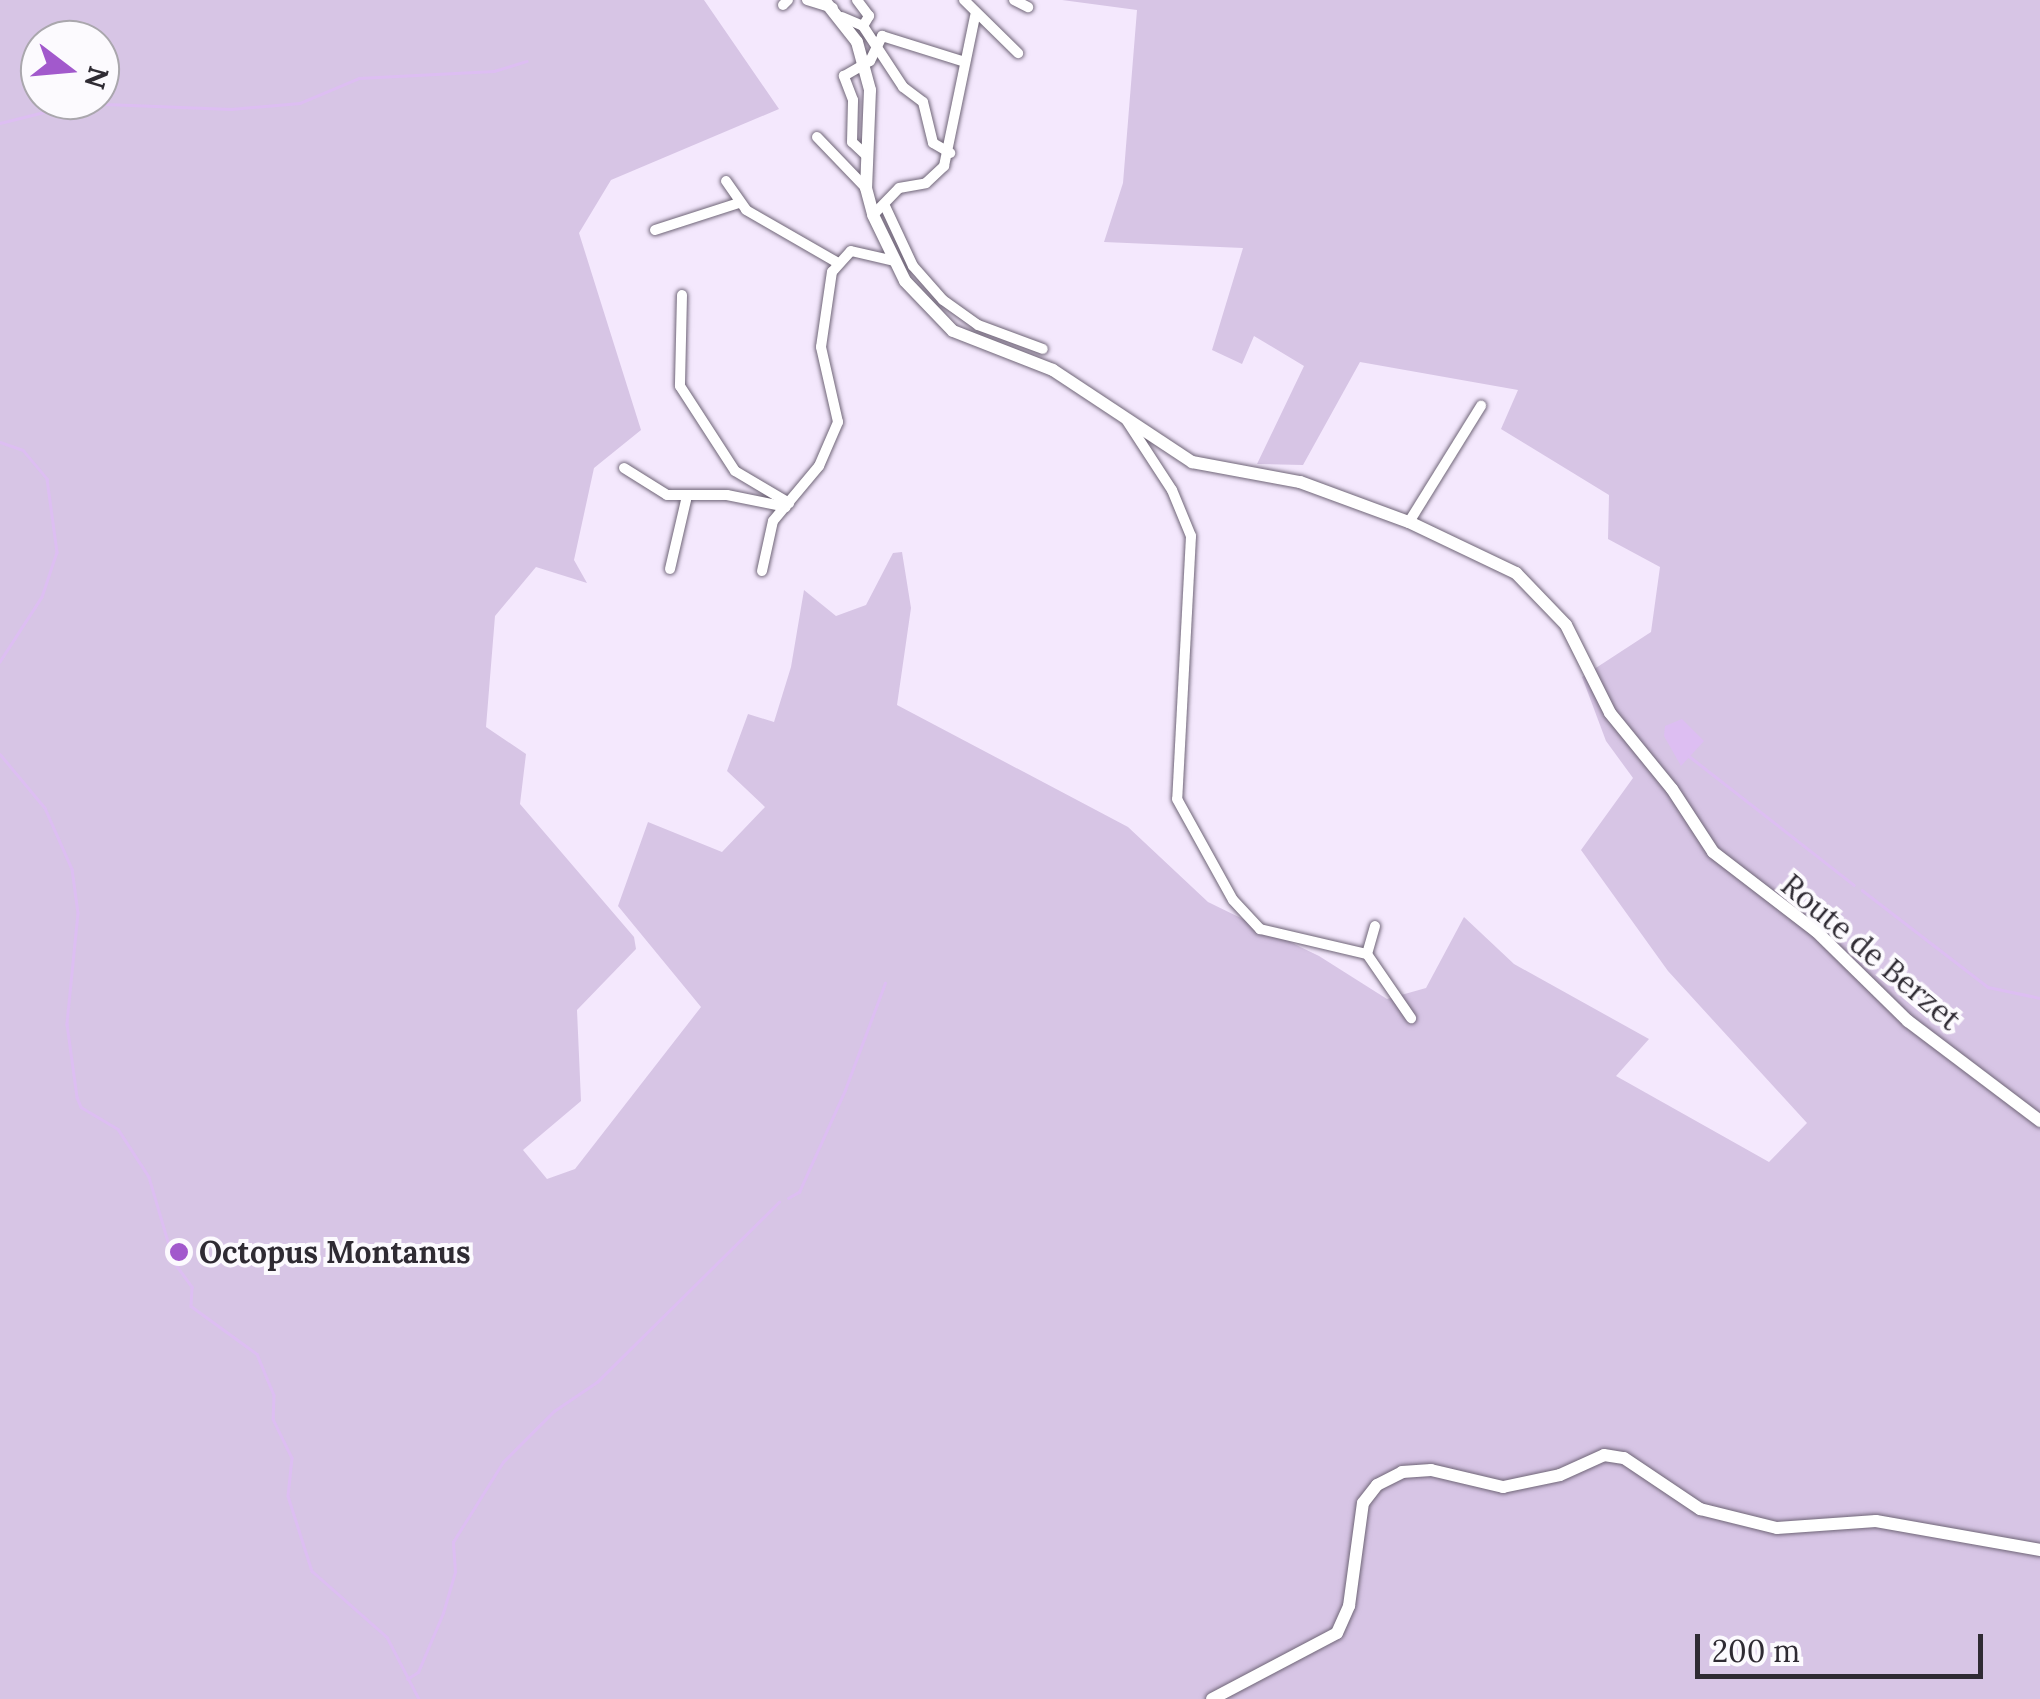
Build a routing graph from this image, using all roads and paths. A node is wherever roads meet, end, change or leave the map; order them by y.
1 (807, 0) edge
2 (858, 0) edge
3 (964, 0) edge
4 (1014, 0) edge
5 (1028, 7) dead end
6 (833, 8) edge
7 (976, 16) junction
8 (863, 26) junction
9 (875, 50) junction
10 (1018, 53) dead end
11 (965, 62) junction
12 (865, 67) junction
13 (816, 137) dead end
14 (950, 153) junction
15 (866, 155) junction
16 (726, 181) dead end
17 (866, 188) junction
18 (739, 203) junction
19 (879, 210) junction
20 (656, 230) dead end
21 (894, 260) junction
22 (838, 263) junction
23 (682, 295) dead end
24 (1042, 349) dead end
25 (1481, 406) dead end
26 (1127, 421) junction
27 (624, 468) dead end
28 (686, 500) junction
29 (788, 505) junction
30 (1409, 522) junction
31 (670, 568) dead end
32 (762, 571) dead end
33 (1376, 926) dead end
34 (1367, 954) junction
35 (1410, 1018) dead end
36 (2040, 1121) edge
37 (2040, 1550) edge
38 (1212, 1699) edge

1 - 6 street
2 - 8 street
3 - 7 street
4 - 5 street
6 - 8 street
6 - 12 street, Route de Berzet
7 - 10 street
7 - 11 street
8 - 9 street
9 - 11 street
9 - 12 street
9 - 14 street
11 - 14 street
12 - 15 street, Route de Berzet
12 - 15 street
13 - 17 street
14 - 19 street
15 - 17 street, Route de Berzet
16 - 18 street
17 - 19 street, Route de Berzet
18 - 20 street
18 - 22 street
19 - 21 street, Route de Berzet
19 - 24 street
21 - 22 street
21 - 26 street, Route de Berzet
22 - 29 street
23 - 29 street
25 - 30 street
26 - 30 street, Route de Berzet
26 - 34 street
27 - 28 street
28 - 29 street
28 - 31 street
29 - 32 street
30 - 36 street, Route de Berzet
33 - 34 street
34 - 35 street
37 - 38 street

